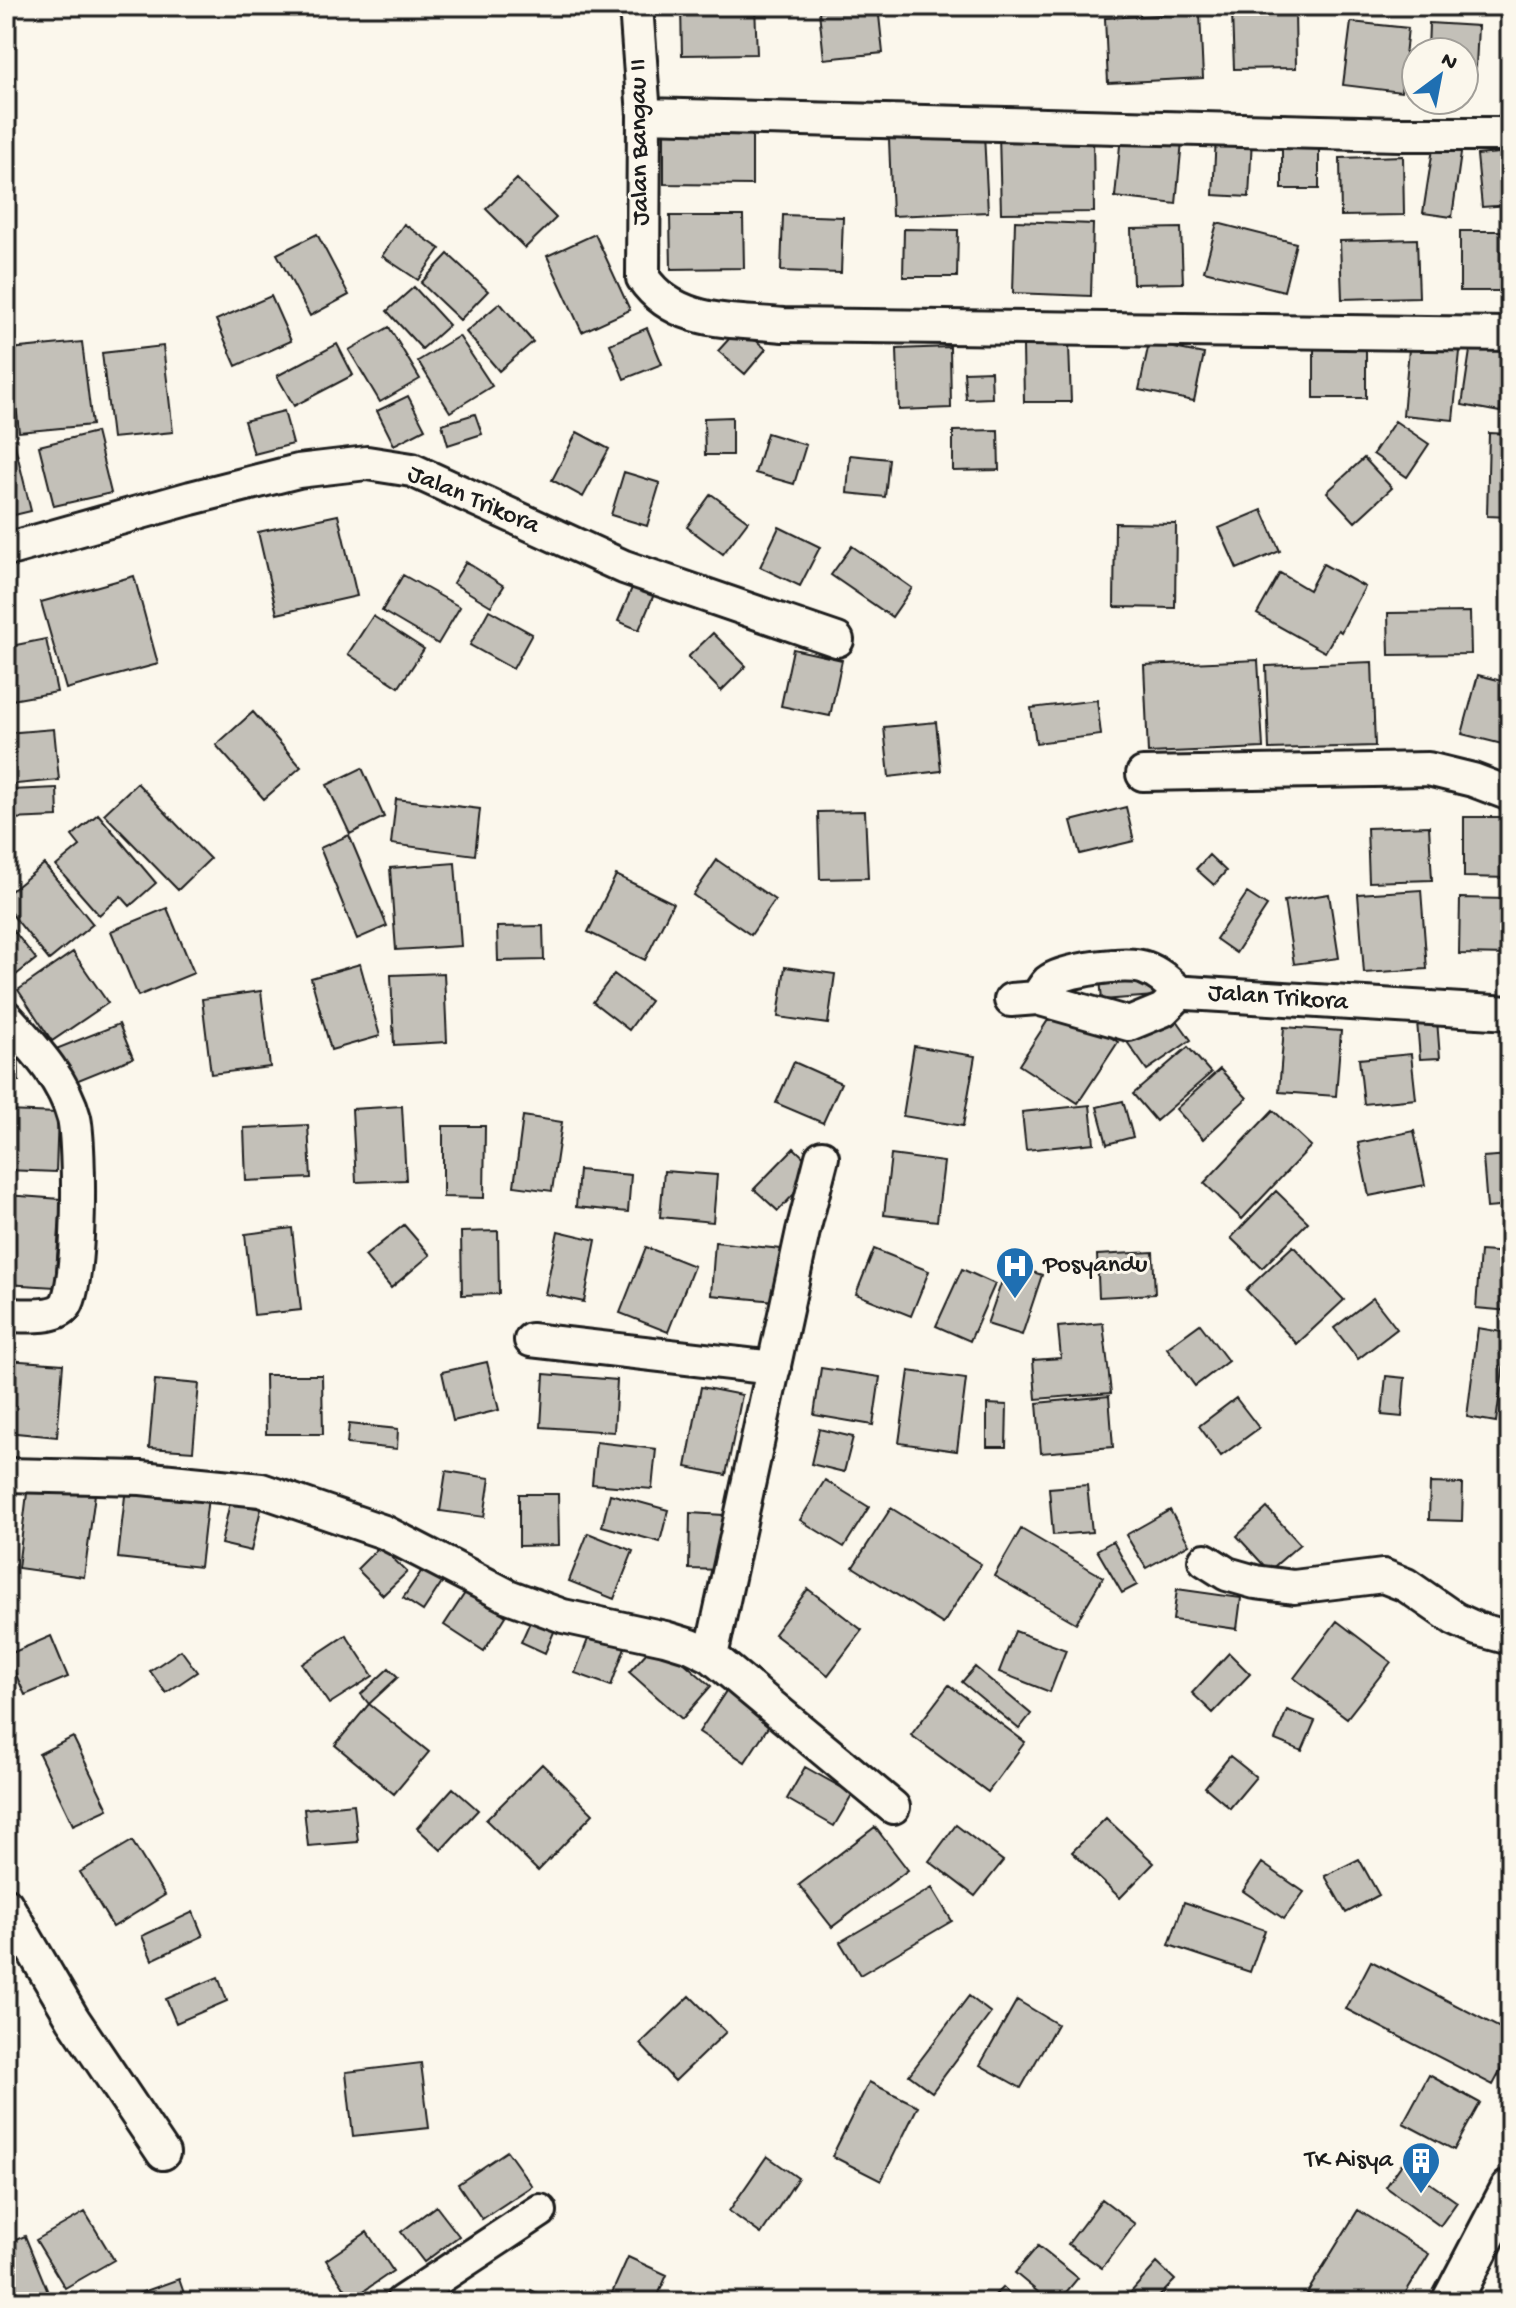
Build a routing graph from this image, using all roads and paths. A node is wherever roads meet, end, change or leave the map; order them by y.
1 (636, 6) edge
2 (644, 115) junction
3 (1510, 134) edge
4 (1510, 334) edge
5 (6, 550) edge
6 (837, 640) dead end
7 (1143, 774) dead end
8 (1510, 794) edge
9 (1180, 993) junction
10 (1510, 1013) edge
11 (6, 1017) edge
12 (822, 1157) dead end
13 (6, 1315) edge
14 (531, 1340) dead end
15 (774, 1368) junction
16 (6, 1475) edge
17 (1205, 1560) dead end
18 (1510, 1638) edge
19 (711, 1656) junction
20 (893, 1807) dead end
21 (6, 1904) edge
22 (163, 2153) dead end
23 (1510, 2189) edge
24 (540, 2211) dead end
25 (402, 2302) edge
26 (1451, 2302) edge

1 - 2 street, Jalan Bangau II
2 - 3 street
2 - 4 street, Jalan Bangau II
5 - 6 street, Jalan Trikora
7 - 8 street
9 - 9 street, Jalan Trikora
9 - 10 street, Jalan Trikora
11 - 13 street
12 - 15 street
14 - 15 street
15 - 19 street
16 - 19 street
17 - 18 street
19 - 20 street
21 - 22 street
23 - 26 street
24 - 25 street

